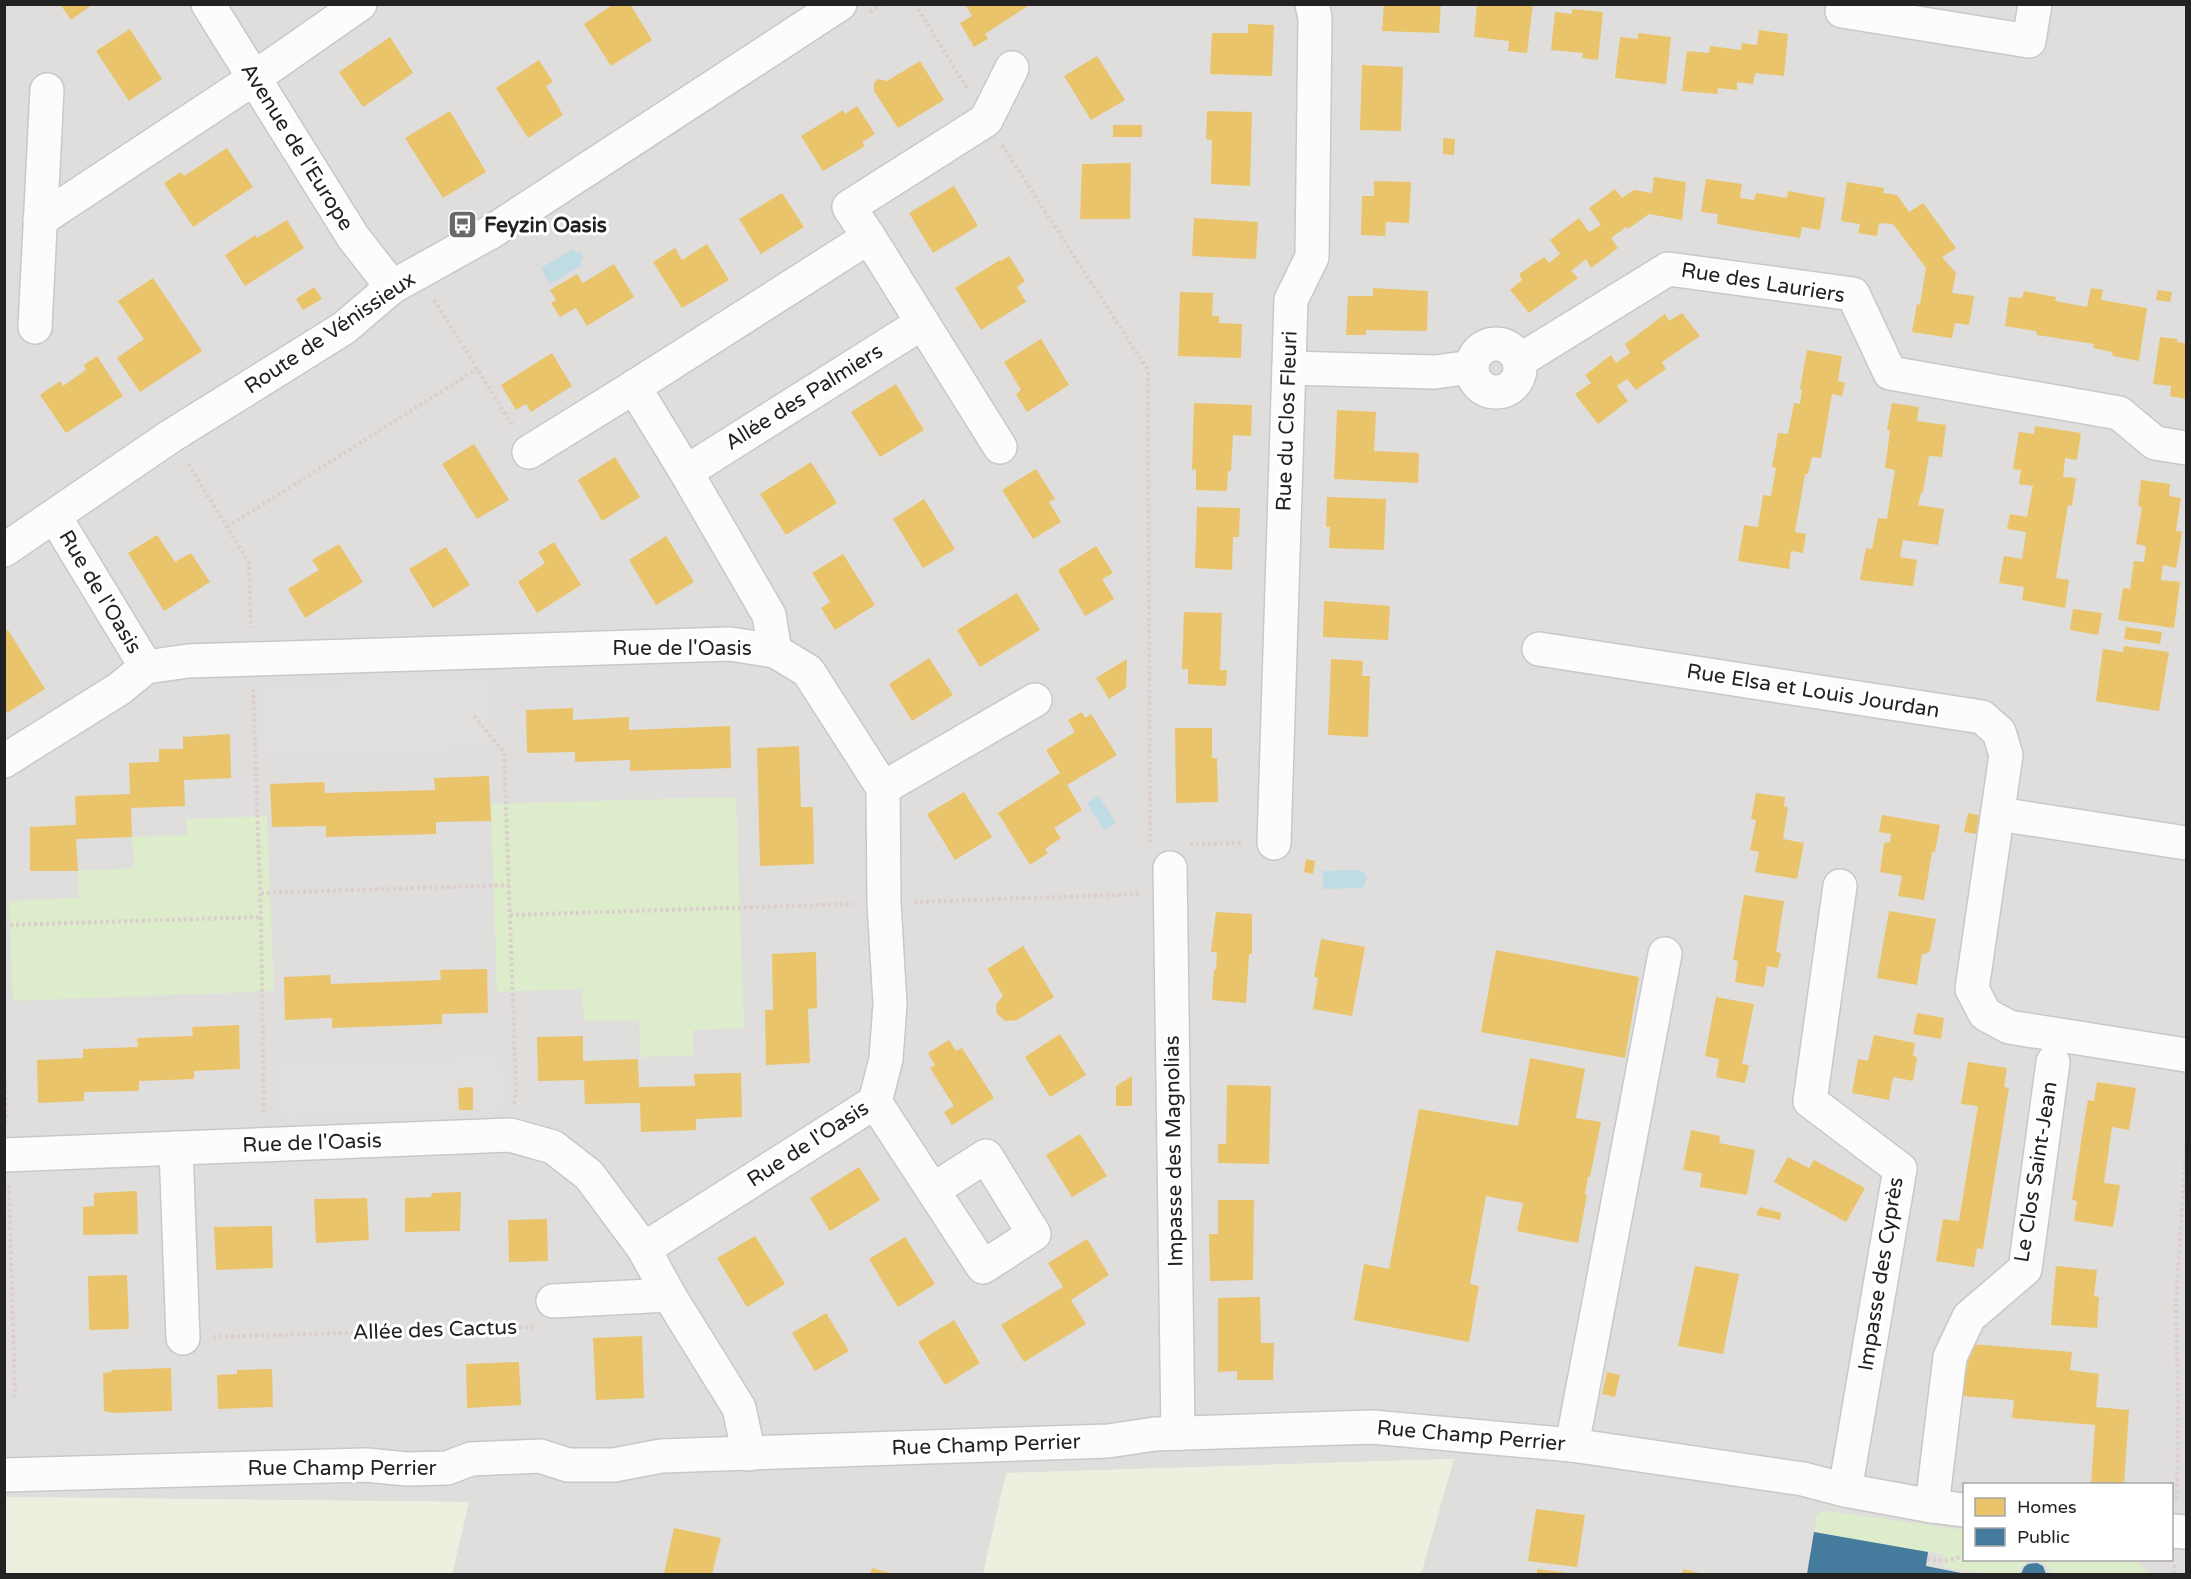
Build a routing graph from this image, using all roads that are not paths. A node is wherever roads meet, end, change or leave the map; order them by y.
1 (208, 4) edge
2 (360, 4) edge
3 (840, 4) edge
4 (1312, 4) edge
5 (2036, 4) edge
6 (1842, 11) dead end
7 (1012, 68) dead end
8 (255, 78) junction
9 (47, 90) dead end
10 (40, 219) junction
11 (869, 237) junction
12 (392, 287) junction
13 (922, 323) junction
14 (35, 327) dead end
15 (1289, 368) junction
16 (634, 387) junction
17 (1000, 447) dead end
18 (2187, 448) edge
19 (529, 452) road end
20 (686, 472) junction
21 (55, 516) junction
22 (4, 550) edge
23 (1539, 649) dead end
24 (775, 651) junction
25 (146, 667) junction
26 (1035, 700) dead end
27 (4, 761) edge
28 (883, 788) junction
29 (1999, 814) junction
30 (1274, 843) road end
31 (2187, 843) edge
32 (1163, 851) road end
33 (1840, 886) dead end
34 (1665, 954) dead end
35 (2187, 1055) edge
36 (2053, 1062) dead end
37 (875, 1102) junction
38 (176, 1149) junction
39 (6, 1155) edge
40 (933, 1190) dead end
41 (644, 1249) junction
42 (669, 1295) junction
43 (553, 1300) road end
44 (183, 1338) road end
45 (1178, 1433) junction
46 (1572, 1445) junction
47 (749, 1454) junction
48 (4, 1475) edge
49 (1845, 1490) junction
50 (1932, 1506) junction
51 (1963, 1510) edge

1 - 8 street, Avenue de l'Europe
2 - 8 street
3 - 12 street, Route de Vénissieux
4 - 15 street, Rue du Clos Fleuri
5 - 6 street
7 - 11 street
8 - 10 street
8 - 12 street, Avenue de l'Europe
9 - 10 street
10 - 14 street
11 - 13 street
11 - 16 street
12 - 21 street, Route de Vénissieux
13 - 17 street
13 - 20 street, Allée des Palmiers
15 - 18 street, Rue des Lauriers
15 - 30 street, Rue du Clos Fleuri
16 - 19 street
16 - 20 street
20 - 24 street
21 - 22 street, Route de Vénissieux
21 - 25 street, Rue de l'Oasis
23 - 29 street, Rue Elsa et Louis Jourdan
24 - 25 street, Rue de l'Oasis
24 - 28 street, Rue de l'Oasis
25 - 27 street, Rue de l'Oasis
26 - 28 street
28 - 37 street, Rue de l'Oasis
29 - 31 street
29 - 35 street, Rue Elsa et Louis Jourdan
32 - 45 street, Impasse des Magnolias
33 - 49 street, Impasse des Cyprès
34 - 46 street
36 - 50 street, Le Clos Saint-Jean
37 - 40 street
37 - 41 street, Rue de l'Oasis
38 - 39 street, Rue de l'Oasis
38 - 41 street, Rue de l'Oasis
38 - 44 street
41 - 42 street, Rue de l'Oasis
42 - 43 street
42 - 47 street, Rue de l'Oasis
45 - 46 street, Rue Champ Perrier
45 - 47 street, Rue Champ Perrier
46 - 49 street, Rue Champ Perrier
47 - 48 street, Rue Champ Perrier
49 - 50 street, Rue Champ Perrier
50 - 51 street, Rue Champ Perrier

